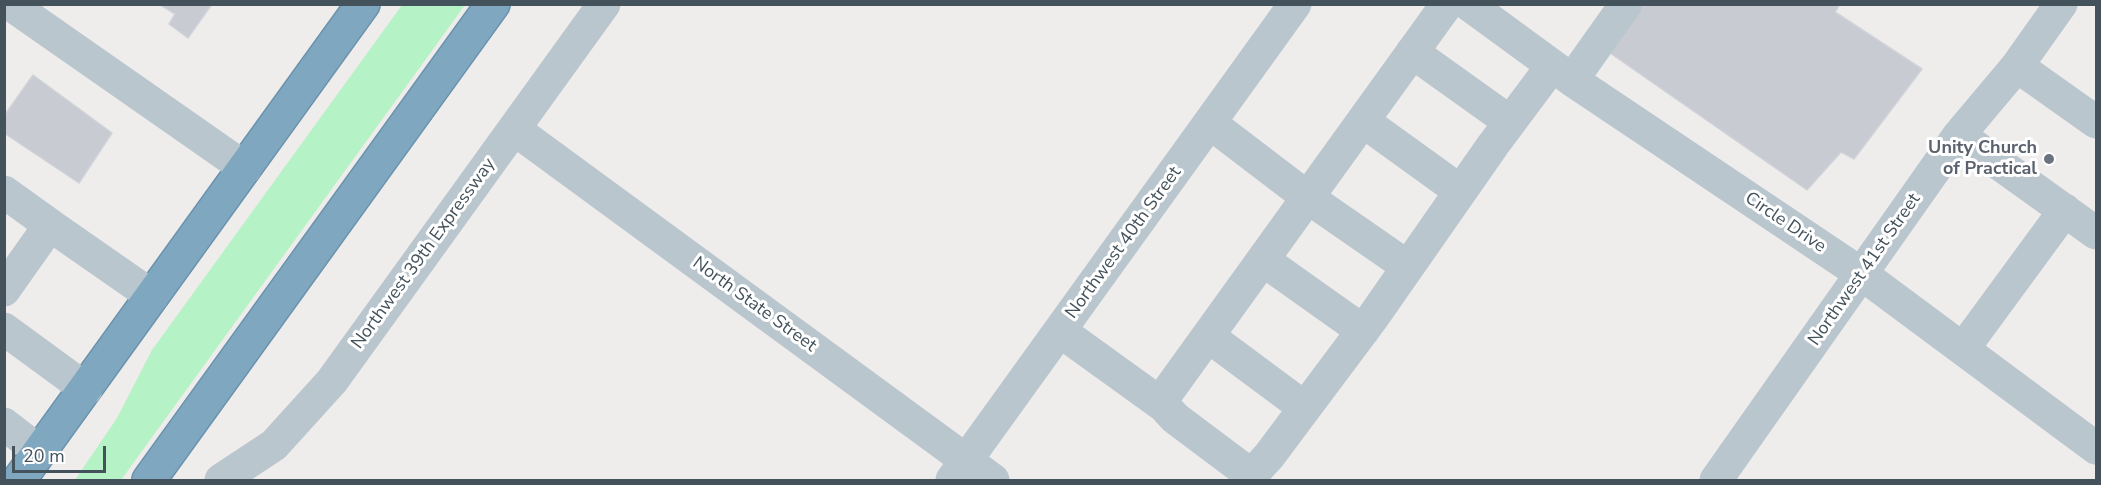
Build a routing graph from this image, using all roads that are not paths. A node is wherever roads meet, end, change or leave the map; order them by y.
1 (9, 4) edge
2 (363, 4) edge
3 (493, 4) edge
4 (604, 4) edge
5 (1295, 4) edge
6 (1447, 4) edge
7 (1468, 4) edge
8 (1626, 4) edge
9 (2051, 9) edge
10 (4, 10) edge
11 (1412, 52) junction
12 (2017, 66) junction
13 (1562, 73) junction
14 (1363, 121) junction
15 (2097, 122) edge
16 (1210, 123) junction
17 (1510, 123) junction
18 (514, 129) junction
19 (1959, 135) junction
20 (245, 168) junction
21 (1460, 191) junction
22 (4, 192) edge
23 (1307, 197) junction
24 (2065, 210) junction
25 (50, 225) junction
26 (2097, 233) edge
27 (1263, 260) junction
28 (1408, 267) junction
29 (1863, 275) junction
30 (4, 290) edge
31 (152, 296) junction
32 (4, 329) edge
33 (1060, 331) junction
34 (1362, 331) junction
35 (1208, 336) junction
36 (1963, 349) junction
37 (86, 389) junction
38 (1164, 406) junction
39 (1305, 408) junction
40 (4, 424) edge
41 (2097, 448) edge
42 (40, 452) junction
43 (959, 470) edge
44 (19, 480) edge
45 (149, 480) edge
46 (221, 480) edge
47 (993, 480) edge
48 (1716, 480) edge

1 - 10 street
1 - 20 street
2 - 20 highway
3 - 45 highway
4 - 18 street, Northwest 39th Expressway
5 - 16 street, Northwest 40th Street
6 - 11 street
7 - 13 street, Circle Drive
8 - 13 street
9 - 12 street, Northwest 41st Street
11 - 14 street
11 - 17 street
12 - 15 street
12 - 19 street, Northwest 41st Street
13 - 17 street
13 - 29 street, Circle Drive
14 - 21 street
14 - 23 street
16 - 23 street
16 - 33 street, Northwest 40th Street
17 - 21 street
18 - 43 street, North State Street
18 - 46 street, Northwest 39th Expressway
19 - 24 street
19 - 29 street, Northwest 41st Street
20 - 31 highway
21 - 28 street
22 - 25 street
23 - 27 street
23 - 28 street
24 - 26 street
24 - 36 street
25 - 30 street
25 - 31 street
27 - 34 street
27 - 35 street
28 - 34 street
29 - 36 street, Circle Drive
29 - 48 street, Northwest 41st Street
31 - 37 highway
32 - 37 street
33 - 38 street
33 - 43 street, Northwest 40th Street
34 - 39 street
35 - 38 street
35 - 39 street
36 - 41 street, Circle Drive
37 - 42 highway
38 - 39 street
40 - 42 street
42 - 44 highway
43 - 47 street, North State Street

